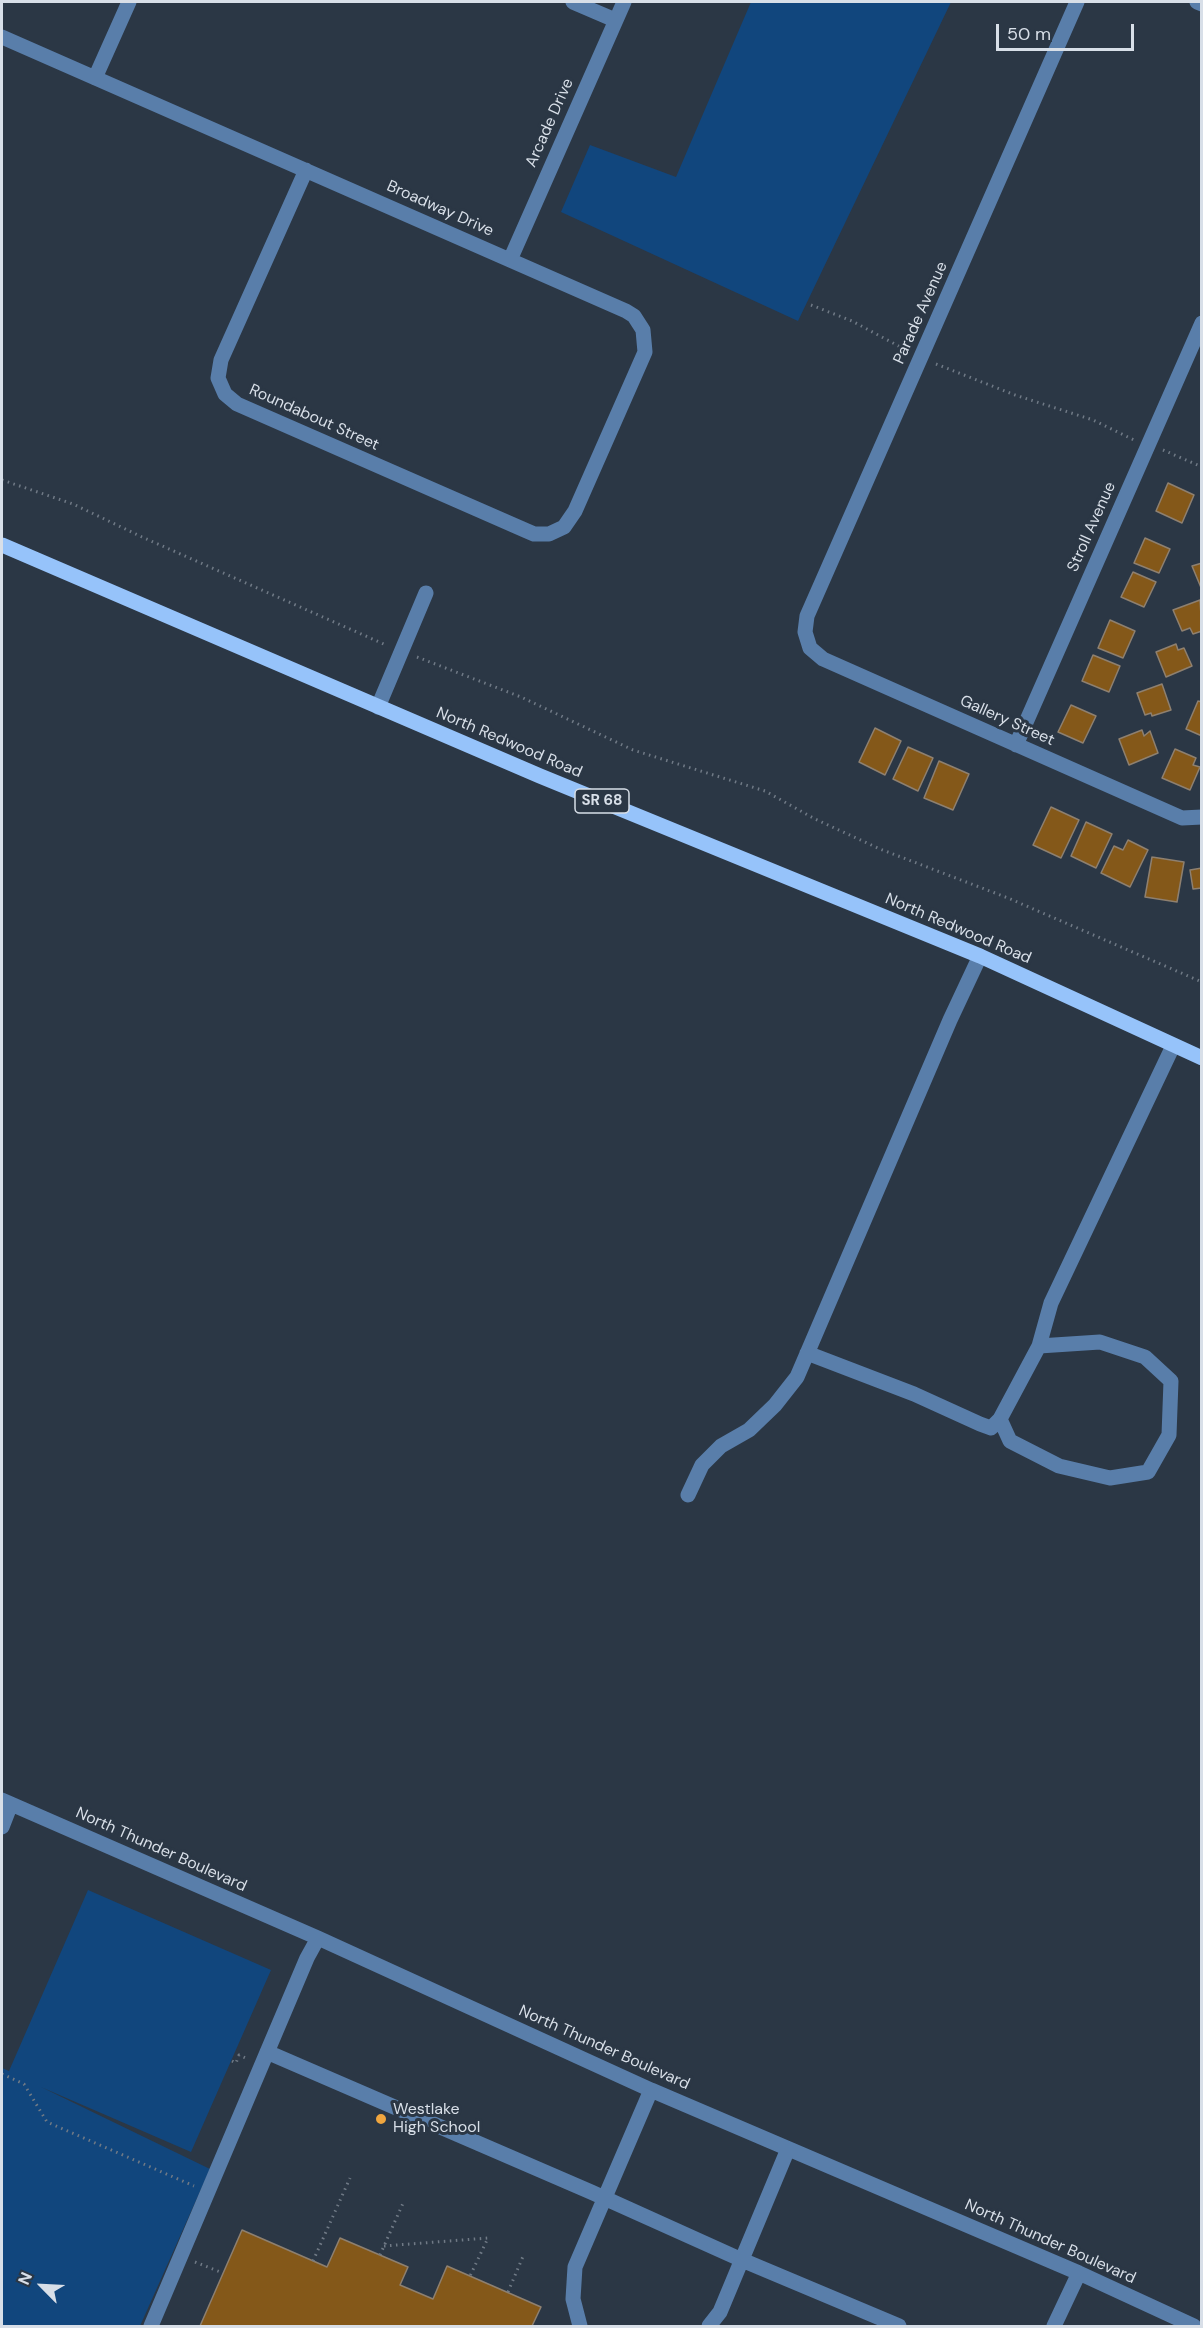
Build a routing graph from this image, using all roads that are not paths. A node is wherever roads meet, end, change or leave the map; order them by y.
1 (129, 2) edge
2 (573, 2) edge
3 (624, 2) edge
4 (1077, 2) edge
5 (1197, 2) edge
6 (1202, 4) edge
7 (615, 20) junction
8 (2, 37) edge
9 (95, 78) junction
10 (306, 170) junction
11 (510, 260) junction
12 (1202, 323) edge
13 (549, 534) joint
14 (2, 545) edge
15 (426, 593) dead end
16 (807, 640) joint
17 (378, 707) junction
18 (1016, 744) junction
19 (1202, 818) edge
20 (980, 956) junction
21 (1173, 1046) junction
22 (1202, 1058) edge
23 (1039, 1346) junction
24 (807, 1353) junction
25 (1000, 1419) junction
26 (688, 1495) dead end
27 (6, 1802) edge
28 (2, 1827) edge
29 (318, 1938) junction
30 (267, 2052) junction
31 (651, 2090) junction
32 (788, 2149) junction
33 (604, 2198) junction
34 (742, 2260) junction
35 (1079, 2273) junction
36 (151, 2326) edge
37 (580, 2326) edge
38 (709, 2326) edge
39 (899, 2326) edge
40 (1054, 2326) edge
41 (1194, 2326) edge

1 - 9 street
2 - 7 street
3 - 7 street, Arcade Drive
4 - 16 street, Parade Avenue
5 - 6 street
7 - 11 street, Arcade Drive
8 - 9 street, Broadway Drive
9 - 10 street, Broadway Drive
10 - 11 street, Broadway Drive
10 - 13 street, Roundabout Street
11 - 13 street, Broadway Drive
12 - 18 street, Stroll Avenue
14 - 17 main road, North Redwood Road / SR 68
15 - 17 street
16 - 18 street, Gallery Street
17 - 20 main road, North Redwood Road / SR 68
18 - 19 street, Gallery Street
20 - 21 main road, North Redwood Road / SR 68
20 - 24 street
21 - 22 main road, North Redwood Road / SR 68
21 - 23 street
23 - 25 street
23 - 25 street
24 - 25 street
24 - 26 street
27 - 28 street
27 - 29 street, North Thunder Boulevard
29 - 30 street
29 - 31 street, North Thunder Boulevard
30 - 33 street
30 - 36 street
31 - 32 street, North Thunder Boulevard
31 - 33 street
32 - 34 street
32 - 35 street, North Thunder Boulevard
33 - 34 street
33 - 37 street
34 - 38 street
34 - 39 street
35 - 40 street
35 - 41 street, North Thunder Boulevard

